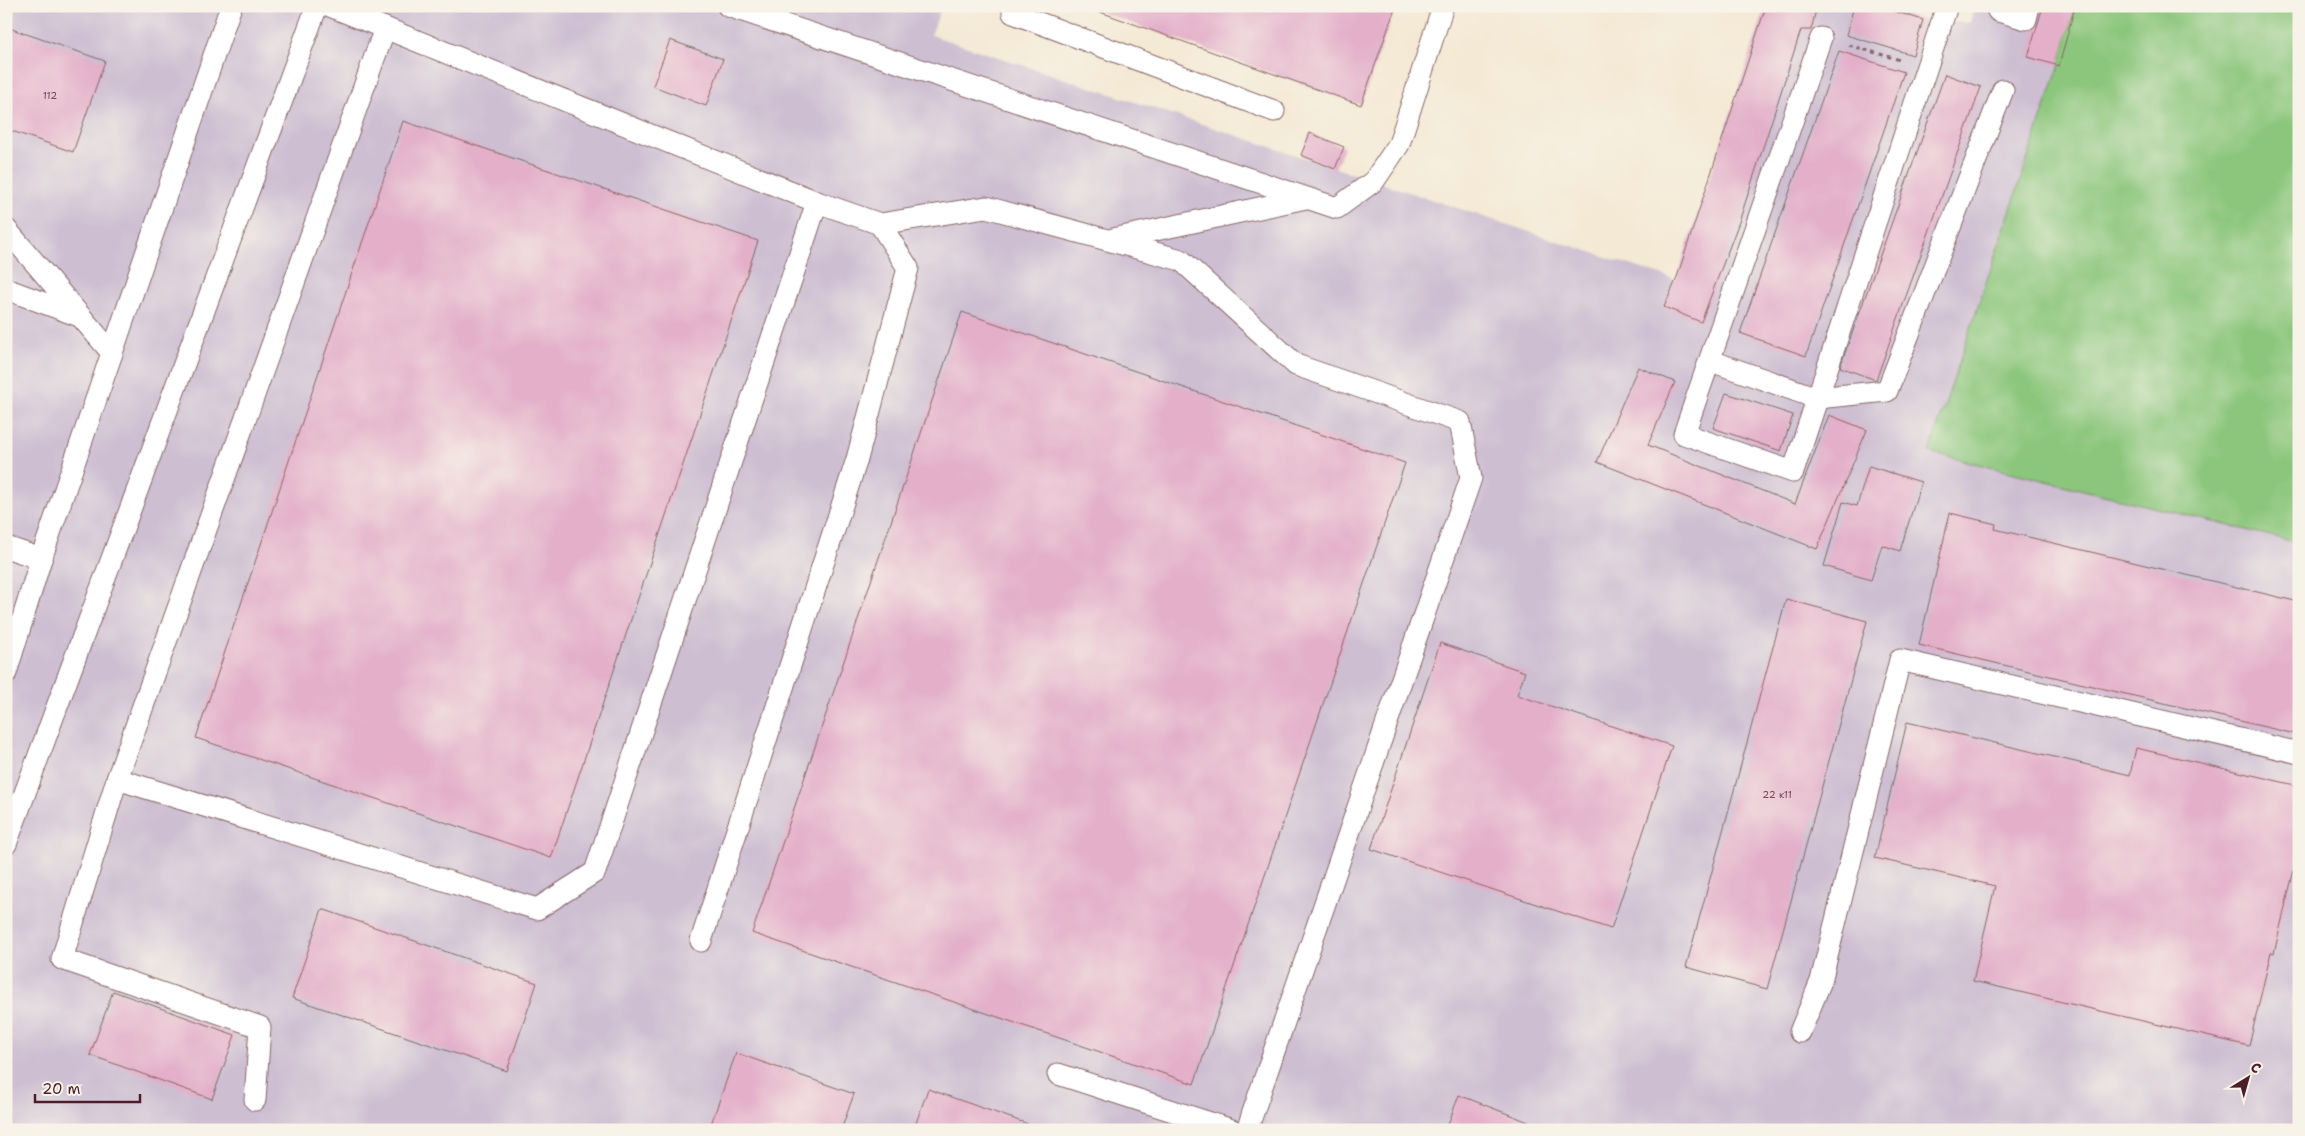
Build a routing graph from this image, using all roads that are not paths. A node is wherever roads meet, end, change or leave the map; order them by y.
1 (231, 6) edge
2 (317, 6) edge
3 (330, 6) edge
4 (728, 6) edge
5 (1016, 6) edge
6 (1443, 6) edge
7 (1947, 6) edge
8 (2029, 6) edge
9 (1998, 12) dead end
10 (385, 28) junction
11 (1822, 38) road end
12 (2003, 90) dead end
13 (1274, 111) dead end
14 (1306, 198) junction
15 (817, 202) junction
16 (880, 224) junction
17 (6, 229) edge
18 (1109, 240) junction
19 (6, 289) edge
20 (80, 316) junction
21 (112, 353) junction
22 (1711, 361) junction
23 (1817, 398) junction
24 (6, 547) edge
25 (42, 559) junction
26 (6, 672) edge
27 (2299, 753) edge
28 (117, 779) junction
29 (6, 844) edge
30 (701, 941) dead end
31 (1800, 1032) dead end
32 (1058, 1074) dead end
33 (255, 1100) dead end
34 (1232, 1130) edge
35 (1246, 1130) edge

1 - 21 lane
2 - 29 lane
3 - 10 lane
4 - 14 lane
5 - 13 lane
6 - 14 lane
7 - 23 lane
8 - 9 lane
10 - 15 lane
10 - 28 lane
11 - 22 lane
12 - 23 lane
14 - 18 lane
15 - 16 lane
15 - 28 lane
16 - 18 lane
16 - 30 lane
17 - 20 lane
18 - 35 lane
19 - 20 lane
20 - 21 lane
21 - 25 lane
22 - 23 lane
22 - 23 lane
24 - 25 lane
25 - 26 lane
27 - 31 lane
28 - 33 lane
32 - 34 lane

